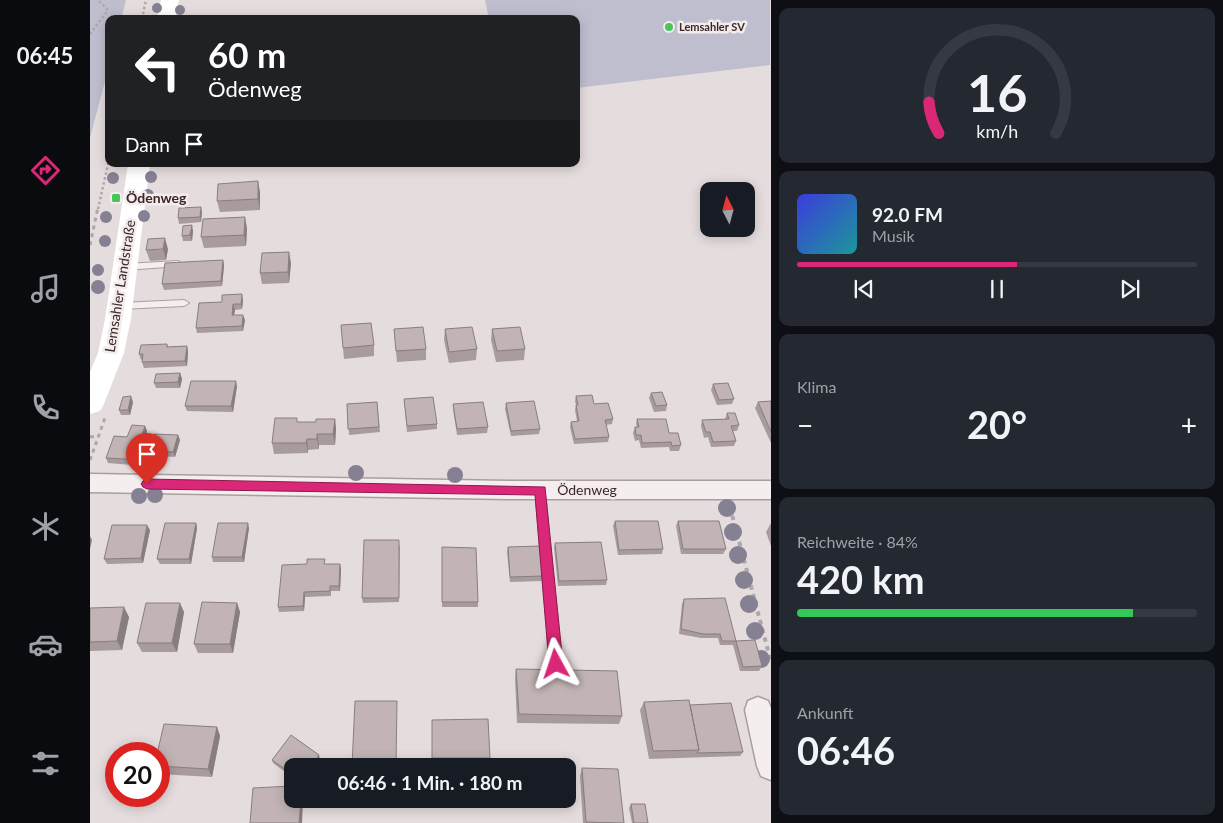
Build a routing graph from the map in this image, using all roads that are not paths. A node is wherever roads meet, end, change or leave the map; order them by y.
1 (170, 0) edge
2 (167, 15) edge
3 (139, 167) edge
4 (183, 264) edge
5 (124, 267) junction
6 (184, 303) dead end
7 (119, 306) junction
8 (90, 404) edge
9 (90, 483) edge
10 (540, 490) junction
11 (770, 490) edge
12 (556, 664) dead end
13 (758, 710) dead end
14 (770, 766) edge

1 - 2 main road
3 - 5 main road, Lemsahler Landstraße
4 - 5 lane
5 - 7 main road, Lemsahler Landstraße
6 - 7 lane
7 - 8 main road, Lemsahler Landstraße
9 - 10 street, Ödenweg
10 - 11 street, Ödenweg
10 - 12 lane
13 - 14 street

